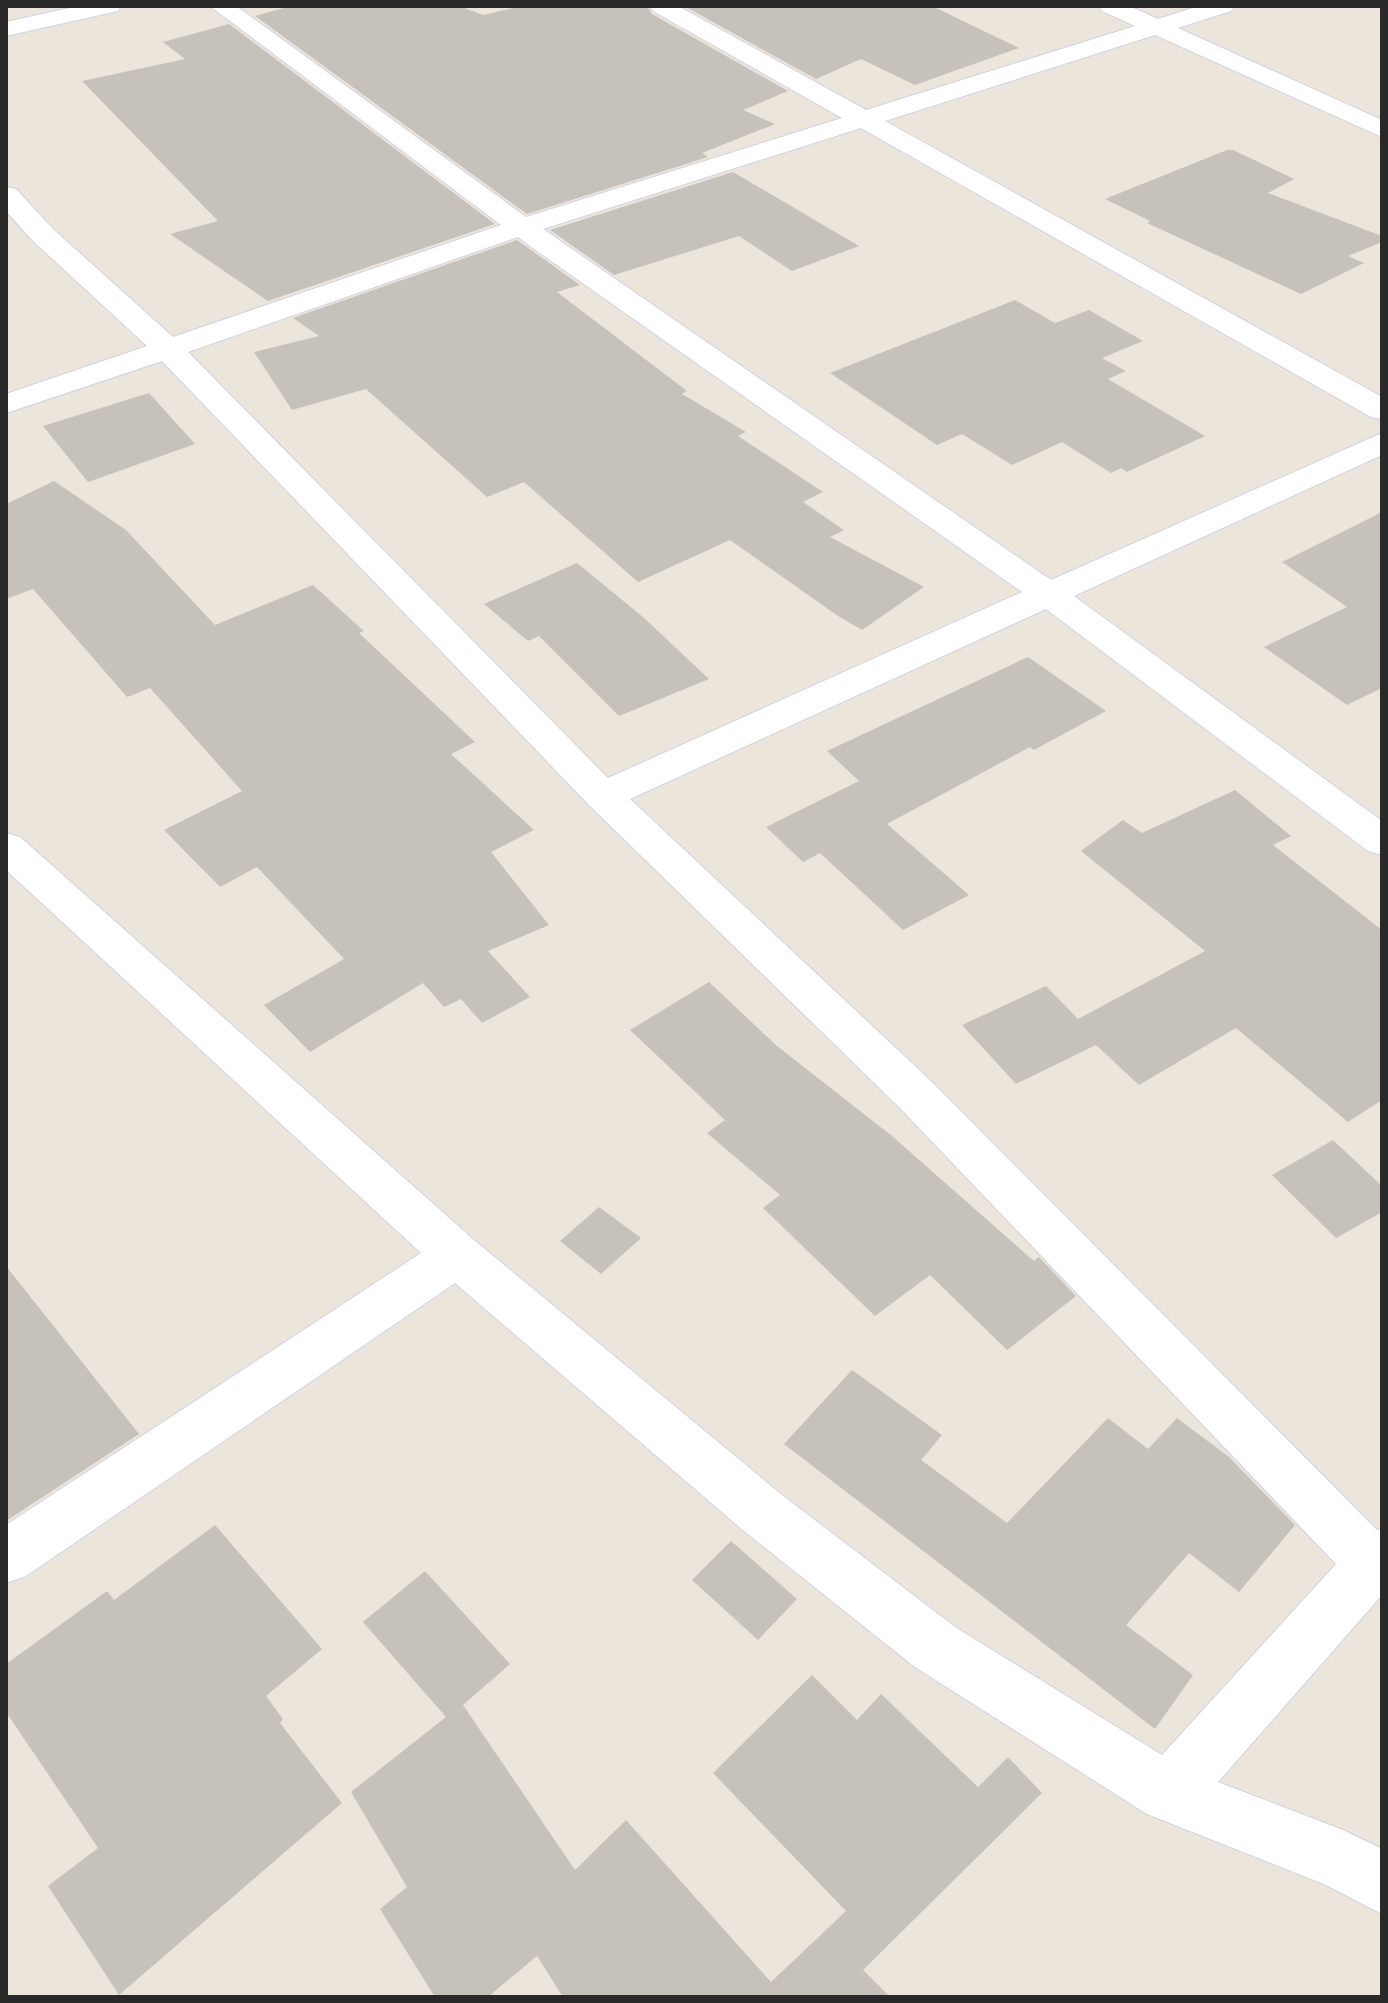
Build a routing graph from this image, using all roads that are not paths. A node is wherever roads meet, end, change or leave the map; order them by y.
1 (110, 6) edge
2 (221, 6) edge
3 (661, 6) edge
4 (1110, 6) edge
5 (1223, 6) edge
6 (1158, 27) junction
7 (6, 29) edge
8 (862, 119) junction
9 (1382, 129) edge
10 (6, 195) edge
11 (522, 227) junction
12 (166, 347) junction
13 (6, 404) edge
14 (1382, 410) edge
15 (1382, 443) edge
16 (1051, 596) junction
17 (603, 796) junction
18 (1382, 841) edge
19 (6, 847) edge
20 (457, 1255) junction
21 (6, 1557) edge
22 (1377, 1558) edge
23 (1168, 1793) junction
24 (1382, 1883) edge

1 - 7 street
2 - 11 street
3 - 8 street
4 - 6 street
5 - 6 street
6 - 8 street
6 - 9 street
8 - 11 street
8 - 14 street
10 - 12 street
11 - 12 street
11 - 16 street
12 - 13 street
12 - 17 street
15 - 16 street
16 - 17 street
16 - 18 street
17 - 22 street
19 - 20 street
20 - 21 street
20 - 23 street
22 - 23 street
23 - 24 street

